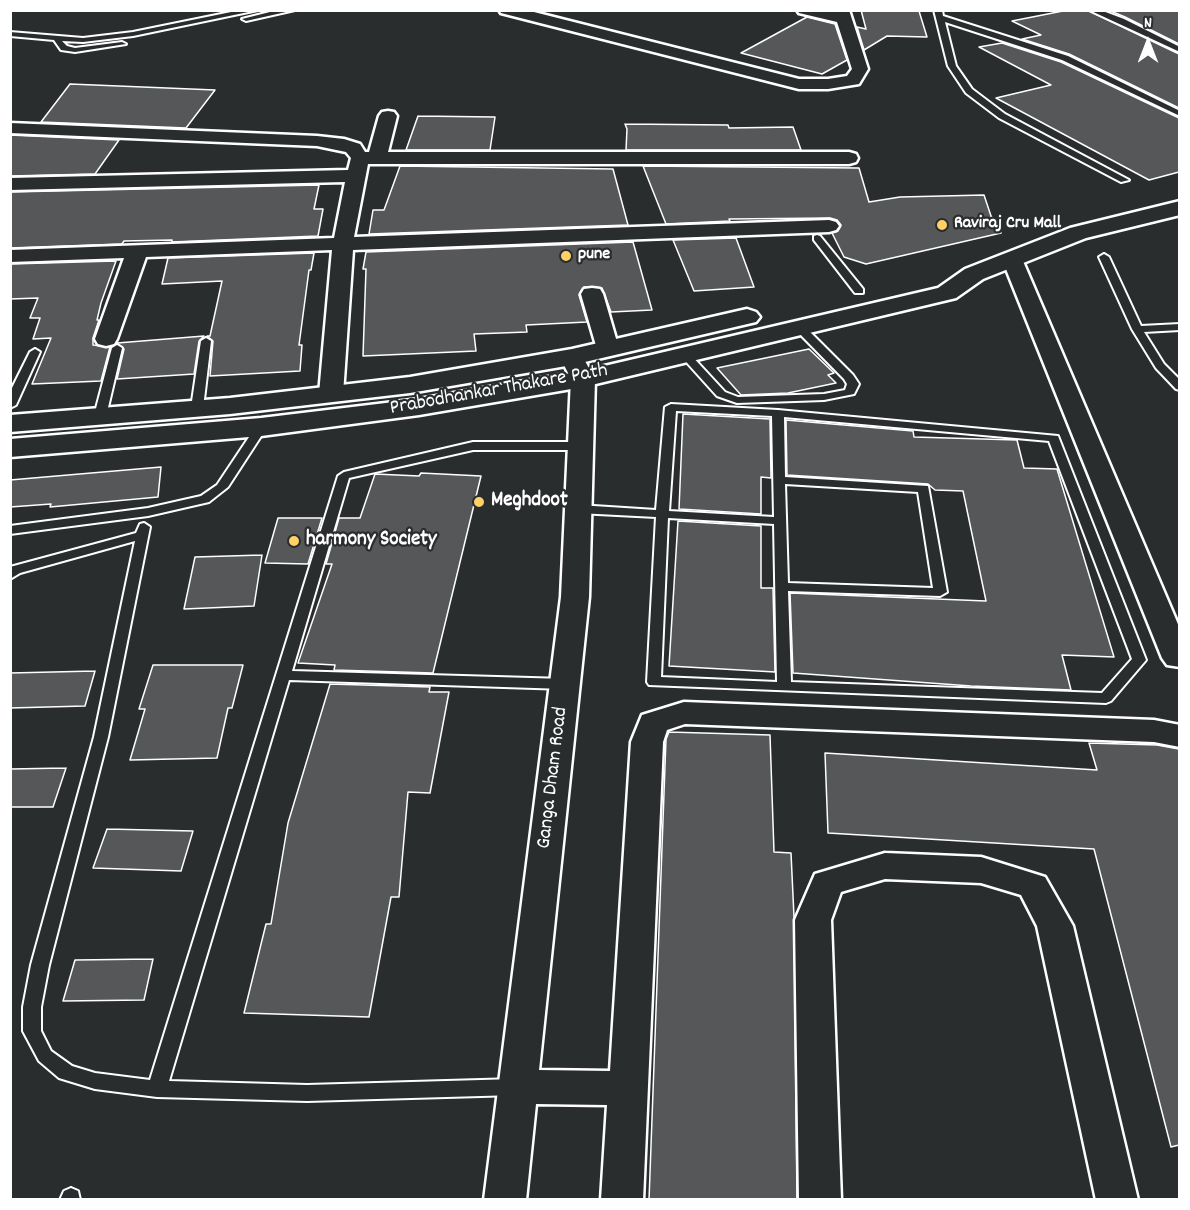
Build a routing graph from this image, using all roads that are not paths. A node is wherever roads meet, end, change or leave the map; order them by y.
1 (255, 10) edge
2 (291, 10) edge
3 (506, 10) edge
4 (804, 10) edge
5 (1092, 10) edge
6 (940, 14) edge
7 (842, 15) edge
8 (10, 34) edge
9 (20, 35) junction
10 (57, 39) junction
11 (10, 40) edge
12 (1179, 50) edge
13 (1179, 114) edge
14 (388, 117) dead end
15 (10, 128) edge
16 (849, 158) dead end
17 (364, 164) junction
18 (1124, 180) dead end
19 (10, 184) edge
20 (1179, 208) edge
21 (823, 232) joint
22 (343, 244) junction
23 (137, 252) junction
24 (10, 256) edge
25 (1104, 257) dead end
26 (1012, 259) junction
27 (974, 274) junction
28 (859, 291) junction
29 (592, 294) dead end
30 (800, 327) junction
31 (1179, 327) edge
32 (1137, 329) junction
33 (206, 341) dead end
34 (112, 344) joint
35 (608, 349) junction
36 (35, 352) dead end
37 (685, 355) junction
38 (578, 368) junction
39 (1179, 387) edge
40 (331, 394) junction
41 (10, 405) edge
42 (197, 408) junction
43 (777, 413) junction
44 (100, 417) junction
45 (10, 424) edge
46 (261, 427) junction
47 (581, 446) junction
48 (10, 448) edge
49 (779, 480) junction
50 (578, 509) junction
51 (662, 514) junction
52 (780, 521) junction
53 (10, 530) edge
54 (10, 575) edge
55 (781, 587) junction
56 (1177, 658) dead end
57 (284, 675) junction
58 (565, 684) junction
59 (784, 686) junction
60 (1179, 736) edge
61 (518, 1087) junction
62 (628, 1088) junction
63 (157, 1089) junction
64 (505, 1200) edge
65 (622, 1200) edge
66 (820, 1200) edge
67 (1117, 1200) edge

1 - 10 lane
2 - 10 lane
3 - 7 street
4 - 7 street
5 - 12 lane
6 - 13 lane
6 - 18 lane
8 - 9 lane
9 - 10 lane
9 - 11 lane
14 - 17 street
15 - 17 street
16 - 17 street
17 - 19 street
17 - 22 street
20 - 26 main road, Prabodhankar Thakare Path
21 - 22 street
21 - 28 lane
22 - 23 street
22 - 40 street
23 - 24 street
23 - 34 street
25 - 32 lane
26 - 27 main road, Prabodhankar Thakare Path
26 - 56 street
27 - 28 main road, Prabodhankar Thakare Path
27 - 30 main road, Prabodhankar Thakare Path
28 - 35 main road, Prabodhankar Thakare Path
29 - 35 street
30 - 37 main road, Prabodhankar Thakare Path
30 - 37 lane
31 - 32 lane
32 - 39 lane
33 - 42 lane
34 - 44 lane
35 - 38 main road, Prabodhankar Thakare Path
36 - 41 lane
37 - 38 main road, Prabodhankar Thakare Path
38 - 40 main road, Prabodhankar Thakare Path
38 - 46 main road, Prabodhankar Thakare Path
38 - 47 street, Ganga Dham Road
40 - 42 main road, Prabodhankar Thakare Path
42 - 44 main road, Prabodhankar Thakare Path
43 - 49 lane
43 - 51 lane
43 - 59 lane
44 - 45 main road, Prabodhankar Thakare Path
46 - 48 main road, Prabodhankar Thakare Path
46 - 53 lane
47 - 50 street, Ganga Dham Road
47 - 57 lane
49 - 52 lane
49 - 55 lane
50 - 51 lane
50 - 58 street, Ganga Dham Road
51 - 52 lane
51 - 59 lane
52 - 55 lane
54 - 63 lane
55 - 59 lane
57 - 58 lane
57 - 63 lane
58 - 61 street, Ganga Dham Road
60 - 62 street
61 - 62 street
61 - 63 lane
61 - 64 street, Ganga Dham Road
62 - 65 street
66 - 67 street

